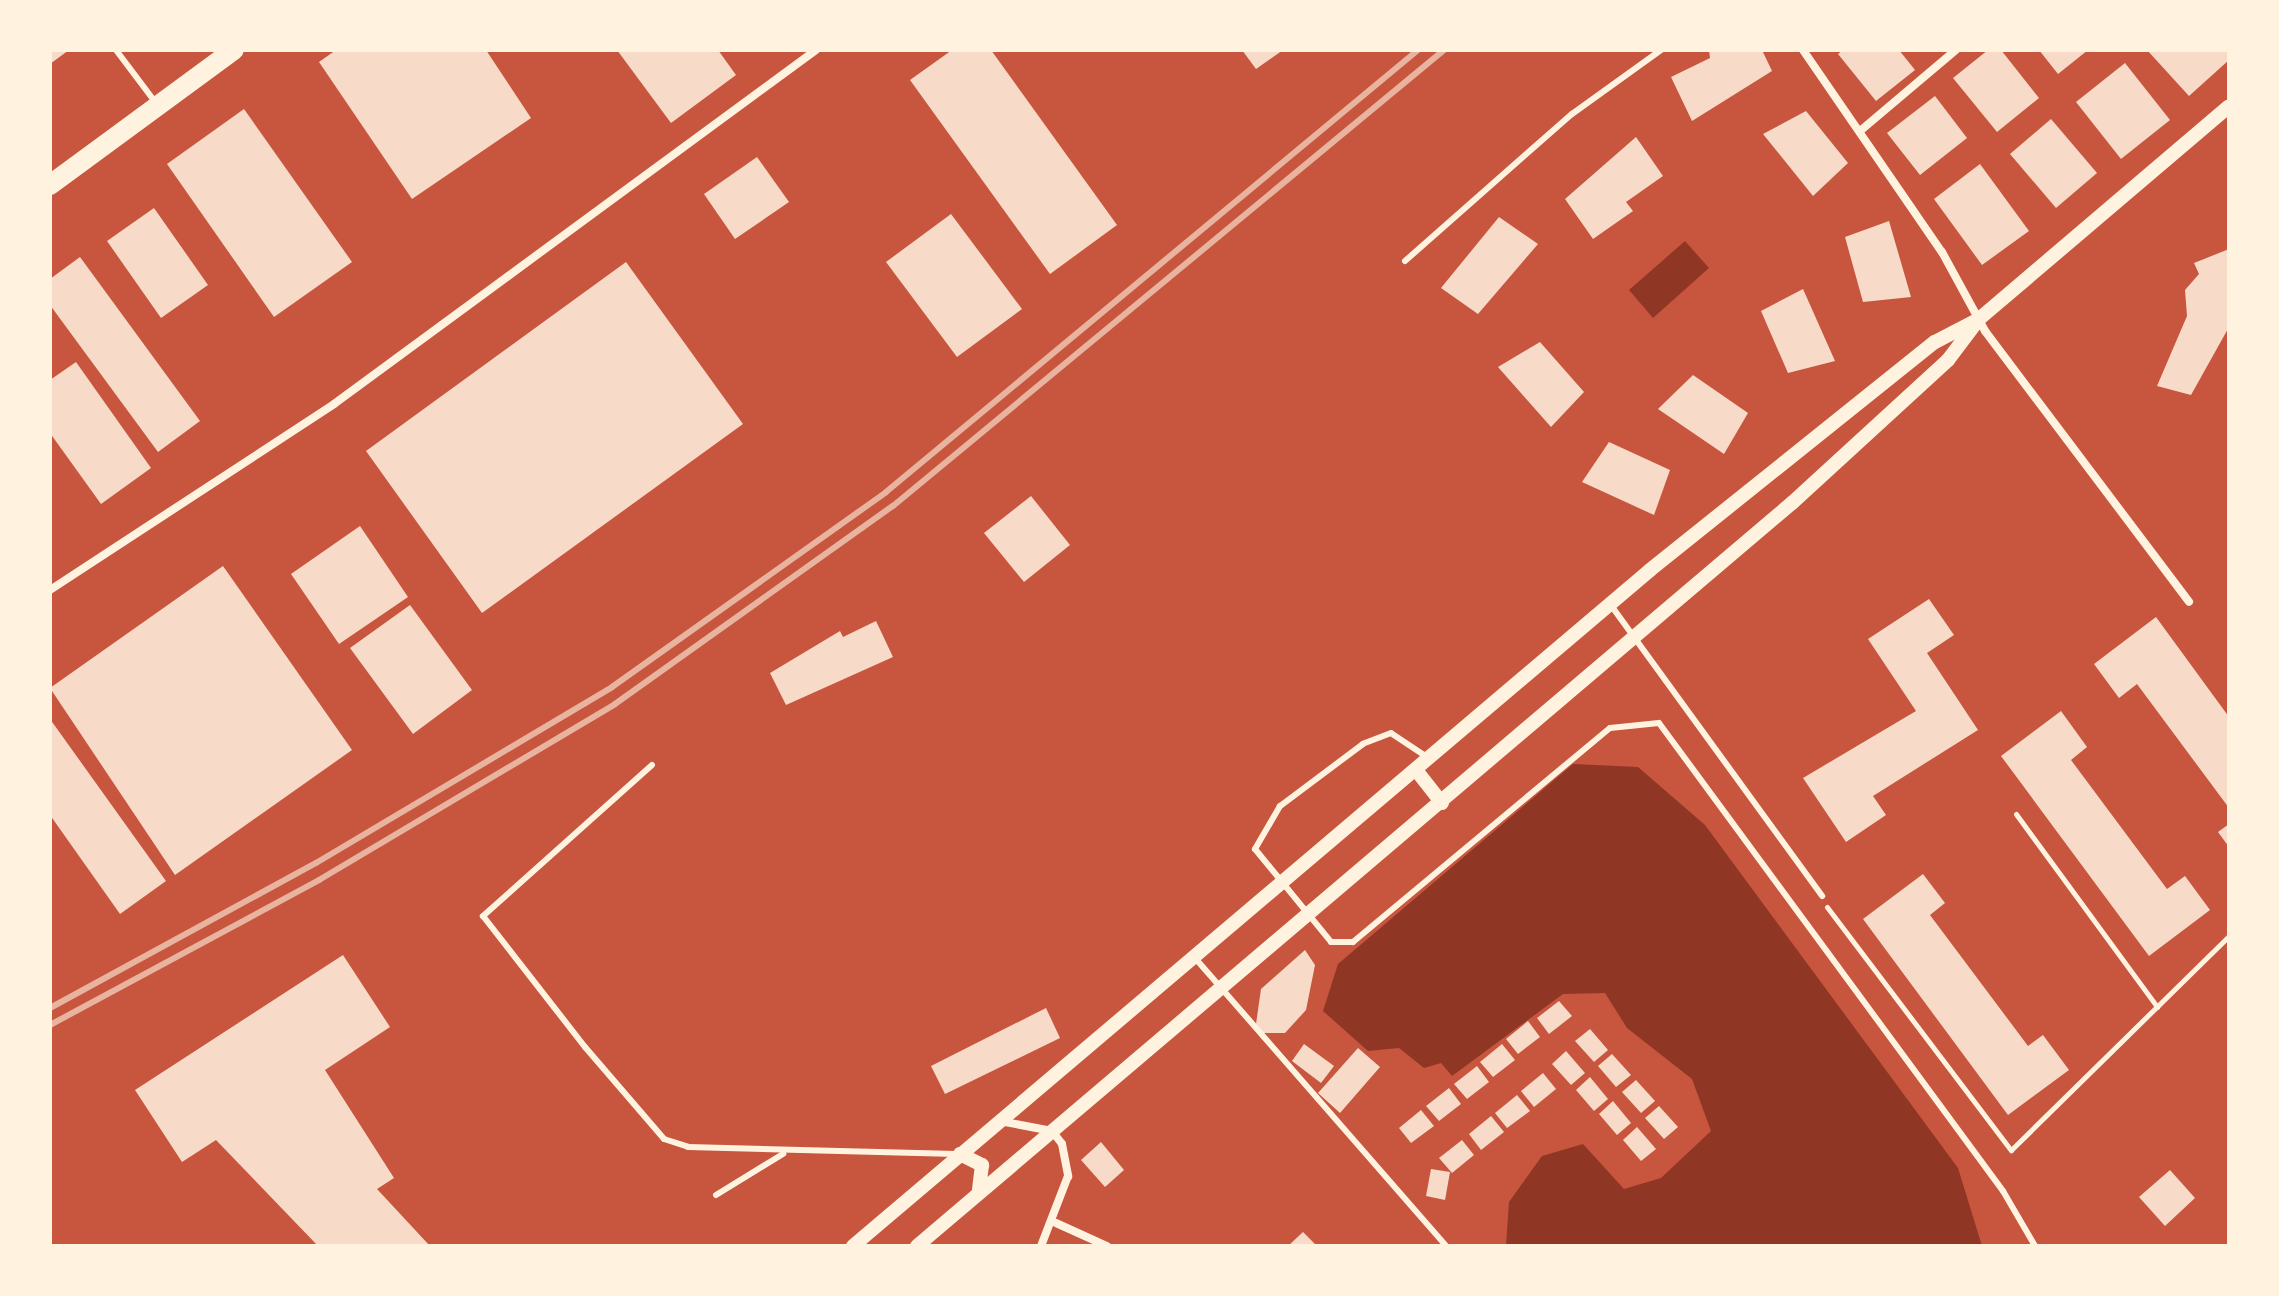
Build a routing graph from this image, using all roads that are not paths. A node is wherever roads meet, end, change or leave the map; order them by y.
1 (116, 50) edge
2 (234, 50) edge
3 (816, 50) edge
4 (1661, 50) edge
5 (1803, 50) edge
6 (1956, 50) edge
7 (158, 106) junction
8 (2229, 106) edge
9 (1860, 131) junction
10 (50, 185) edge
11 (1405, 261) dead end
12 (1979, 319) junction
13 (50, 590) edge
14 (2189, 602) dead end
15 (1610, 604) junction
16 (1633, 637) junction
17 (1429, 759) junction
18 (652, 765) dead end
19 (1416, 770) junction
20 (1442, 803) junction
21 (1283, 885) junction
22 (1822, 896) road end
23 (1309, 916) junction
24 (1195, 958) junction
25 (1222, 990) junction
26 (999, 1121) junction
27 (1052, 1131) junction
28 (786, 1153) junction
29 (960, 1154) junction
30 (716, 1195) dead end
31 (977, 1195) junction
32 (1056, 1223) junction
33 (853, 1246) edge
34 (917, 1246) edge
35 (1041, 1246) edge
36 (1107, 1246) edge
37 (1446, 1246) edge
38 (2035, 1246) edge

1 - 7 lane
2 - 7 main road
3 - 13 street
4 - 11 lane
5 - 9 street
6 - 9 street
7 - 10 main road
8 - 12 street
9 - 12 street
12 - 14 street
12 - 15 street
12 - 16 street
15 - 16 lane
15 - 17 street
16 - 20 street
16 - 22 lane
17 - 19 street
17 - 21 lane
18 - 28 lane
19 - 20 street
19 - 21 street
20 - 23 street
21 - 23 lane
21 - 24 street
23 - 25 street
23 - 38 lane
24 - 25 lane
24 - 26 street
25 - 27 street
25 - 37 lane
26 - 27 street
26 - 29 street
27 - 31 street
27 - 32 street
28 - 29 lane
28 - 30 lane
29 - 31 street
29 - 33 street
31 - 34 street
32 - 35 street
32 - 36 street

